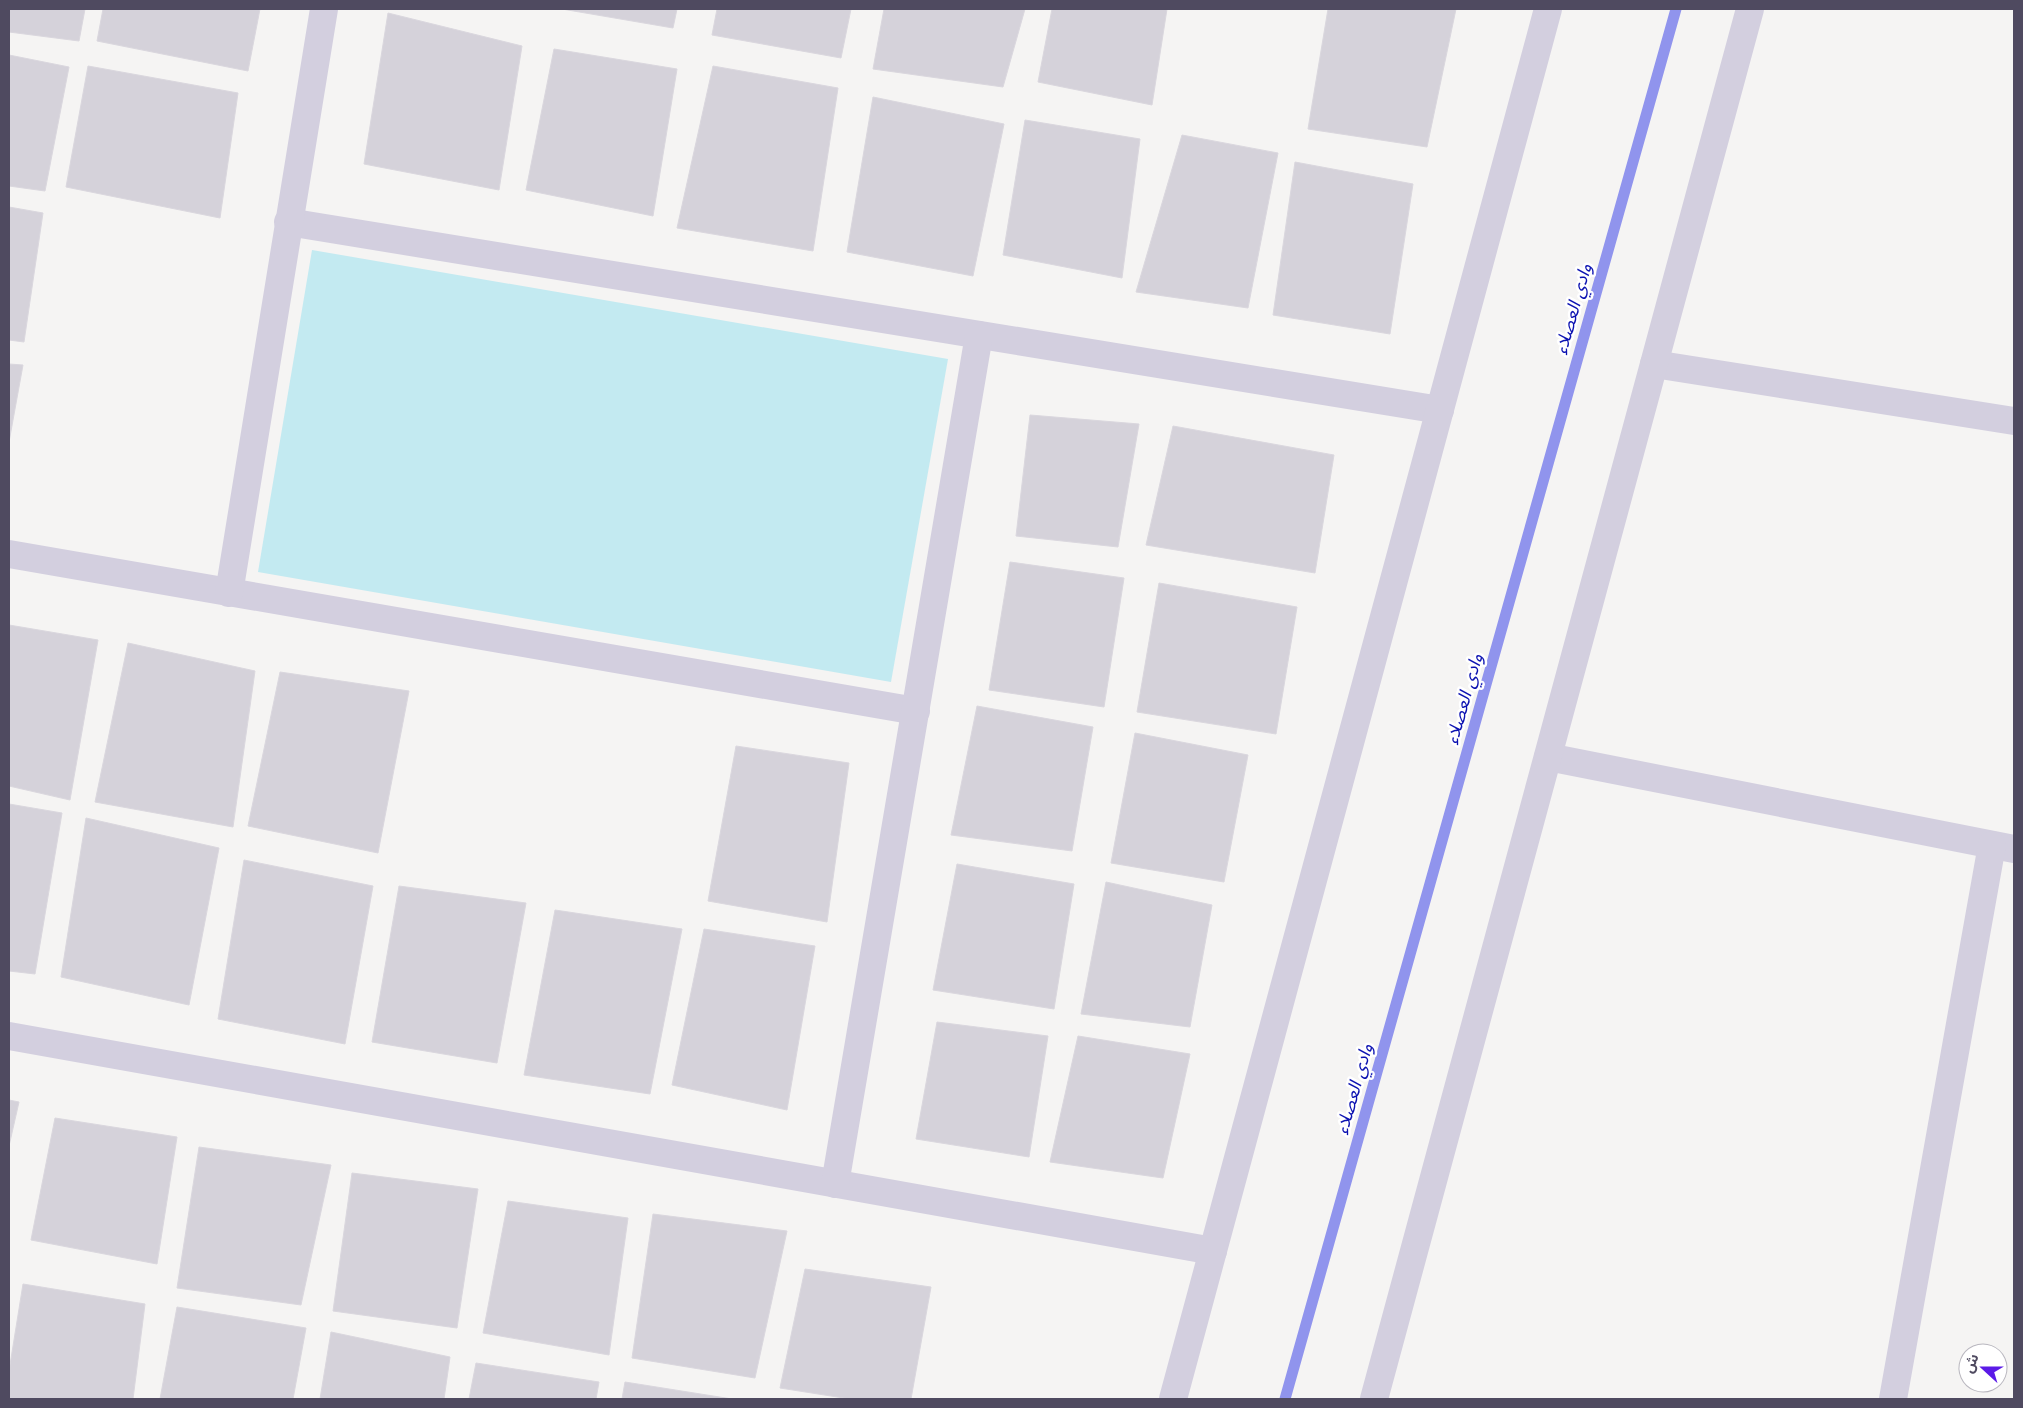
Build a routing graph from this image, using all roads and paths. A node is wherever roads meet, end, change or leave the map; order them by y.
1 (324, 9) edge
2 (1548, 9) edge
3 (1750, 9) edge
4 (288, 222) junction
5 (980, 335) junction
6 (1654, 364) junction
7 (1440, 410) junction
8 (2014, 421) edge
9 (9, 554) edge
10 (229, 593) junction
11 (916, 711) junction
12 (1548, 757) junction
13 (2003, 847) edge
14 (9, 1036) edge
15 (835, 1184) junction
16 (1213, 1251) junction
17 (1173, 1399) edge
18 (1374, 1399) edge
19 (1893, 1399) edge

1 - 4 street
2 - 7 street
3 - 6 street
4 - 5 street
4 - 10 street
5 - 7 street
5 - 11 street
6 - 8 street
6 - 12 street
7 - 16 street
9 - 10 street
10 - 11 street
11 - 15 street
12 - 13 street
12 - 18 street
13 - 19 street
14 - 15 street
15 - 16 street
16 - 17 street

